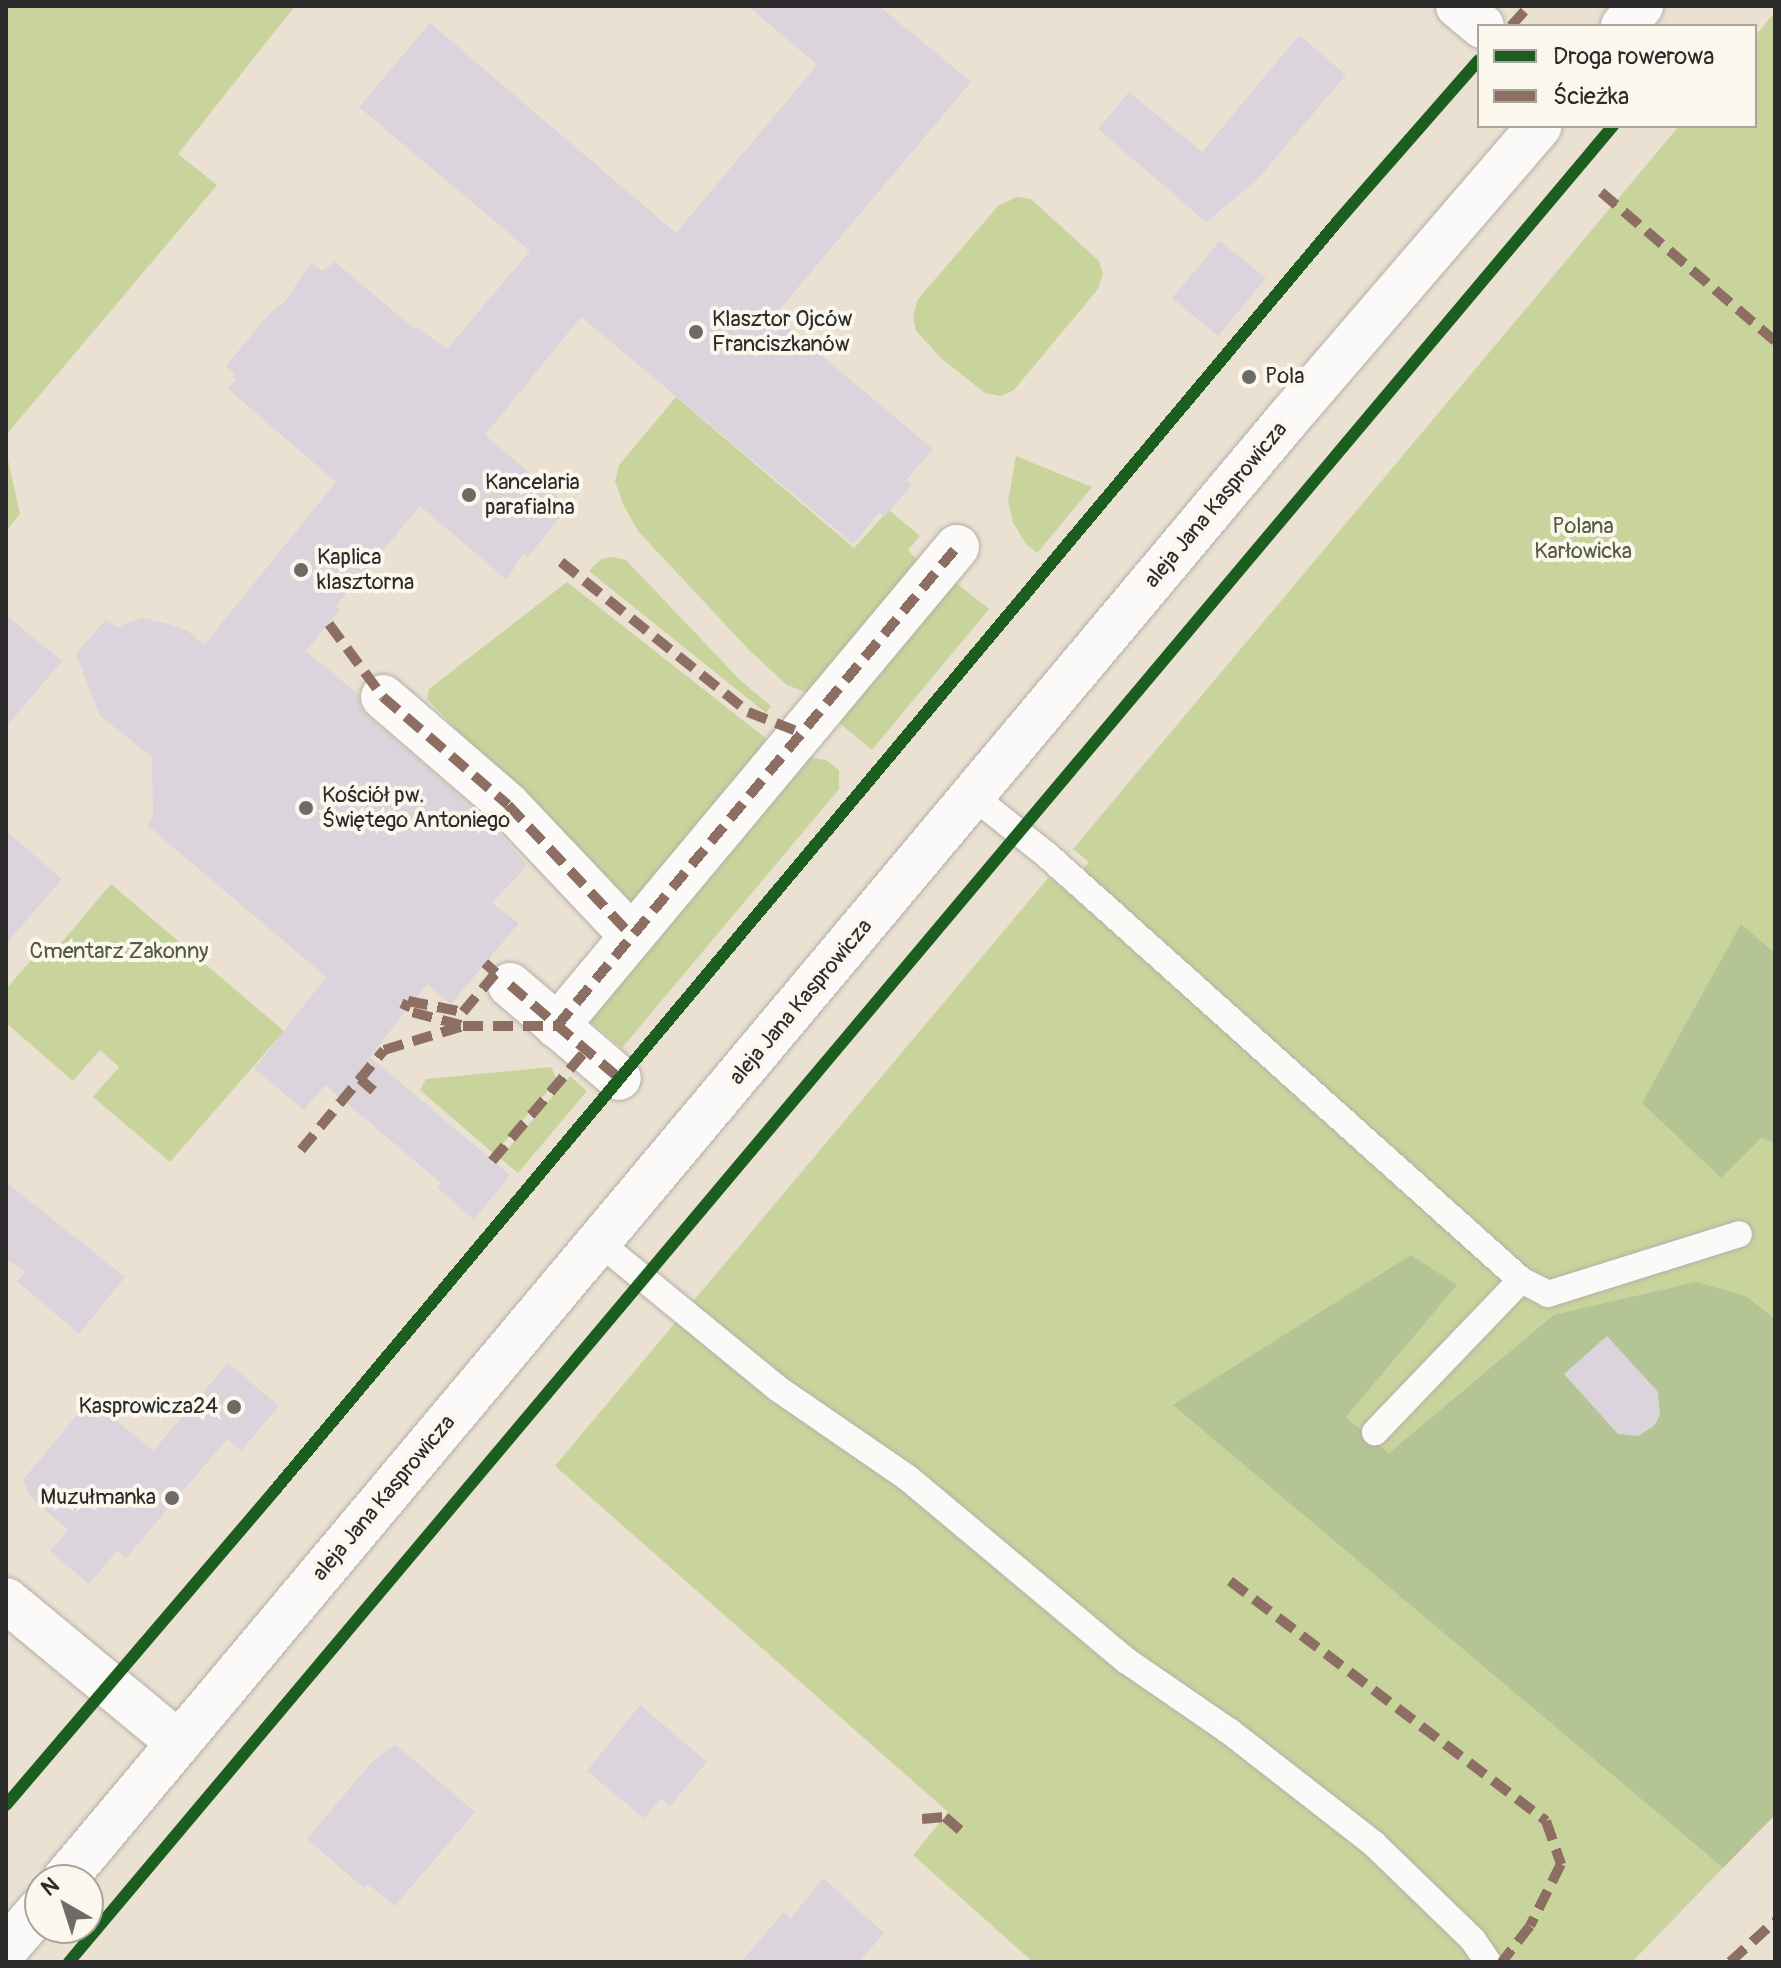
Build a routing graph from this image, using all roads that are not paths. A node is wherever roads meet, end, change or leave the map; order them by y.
1 (1458, 6) edge
2 (1641, 6) edge
3 (1480, 24) edge
4 (1625, 24) edge
5 (1538, 128) edge
6 (957, 547) dead end
7 (383, 697) dead end
8 (973, 796) junction
9 (632, 936) junction
10 (510, 985) dead end
11 (557, 1026) junction
12 (619, 1078) dead end
13 (1739, 1234) dead end
14 (600, 1243) junction
15 (1521, 1280) junction
16 (1375, 1432) dead end
17 (6, 1600) edge
18 (179, 1743) junction
19 (77, 1864) edge
20 (24, 1928) edge
21 (6, 1949) edge
22 (1488, 1962) edge

1 - 3 street
2 - 4 street
5 - 8 street, aleja Jana Kasprowicza
6 - 9 street
7 - 9 street
8 - 14 street, aleja Jana Kasprowicza
8 - 15 lane
9 - 11 street
10 - 11 street
11 - 12 street
13 - 15 lane
14 - 18 street, aleja Jana Kasprowicza
14 - 22 lane
15 - 16 lane
17 - 18 street
18 - 19 street, aleja Jana Kasprowicza
20 - 21 street

